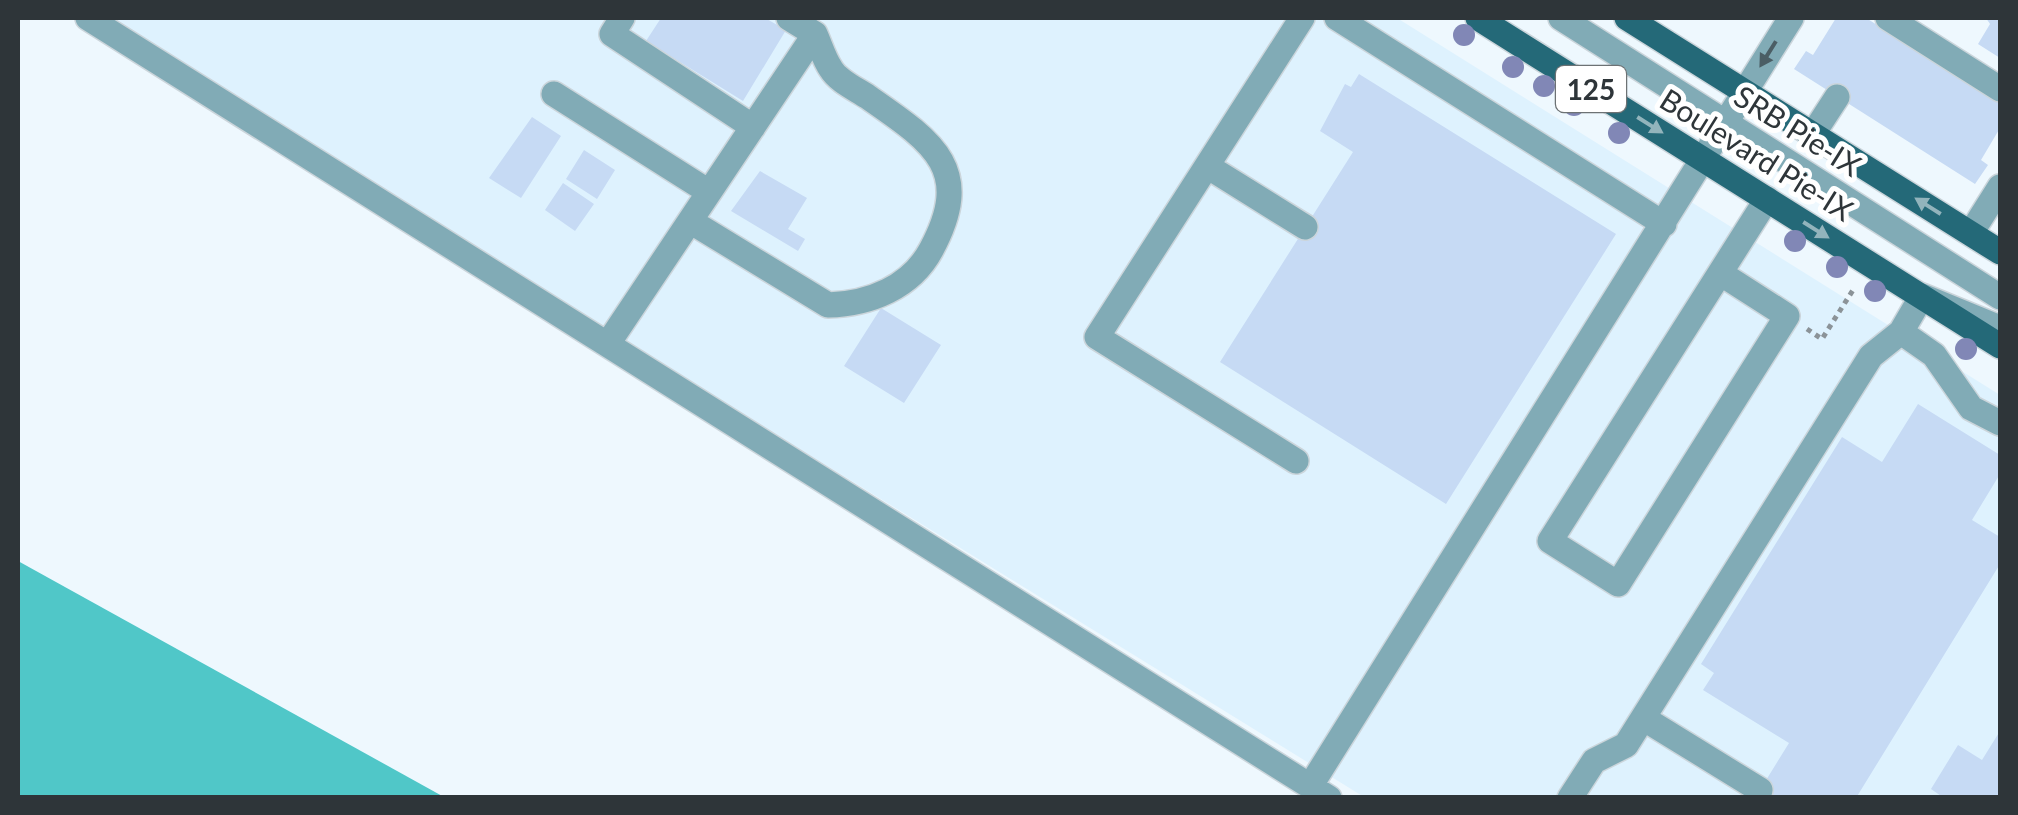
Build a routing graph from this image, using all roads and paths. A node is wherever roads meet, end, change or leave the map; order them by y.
1 (88, 18) edge
2 (622, 18) edge
3 (789, 18) edge
4 (1302, 18) edge
5 (1337, 18) edge
6 (1478, 18) edge
7 (1561, 18) edge
8 (1628, 18) edge
9 (1791, 18) edge
10 (1888, 18) edge
11 (815, 34) junction
12 (2000, 88) edge
13 (1745, 91) junction
14 (554, 94) dead end
15 (1837, 96) dead end
16 (1726, 123) junction
17 (753, 127) junction
18 (1813, 134) junction
19 (1704, 160) junction
20 (1207, 166) junction
21 (2000, 187) edge
22 (709, 192) junction
23 (1767, 199) junction
24 (690, 221) junction
25 (1664, 224) junction
26 (1305, 228) dead end
27 (1971, 233) junction
28 (2000, 252) edge
29 (1720, 273) junction
30 (1853, 290) dead end
31 (1922, 296) junction
32 (2000, 297) edge
33 (2000, 328) edge
34 (1900, 332) junction
35 (1822, 340) dead end
36 (608, 342) junction
37 (2000, 346) edge
38 (2000, 422) edge
39 (1296, 462) dead end
40 (1643, 718) junction
41 (1760, 790) dead end
42 (1320, 791) edge
43 (1570, 798) edge

1 - 36 street
2 - 17 street
3 - 11 street
4 - 20 street
5 - 25 street
6 -> 19 main road, Boulevard Pie-IX / 125
7 - 16 street, SRB Pie-IX
8 - 13 main road, Boulevard Pie-IX / 125
9 -> 13 street
10 - 12 street
11 - 17 street
11 - 24 street
13 - 16 street
13 - 18 main road, Boulevard Pie-IX / 125
14 - 22 street
15 - 18 street
16 - 19 street
16 - 32 street, SRB Pie-IX
17 - 22 street
27 -> 18 main road, Boulevard Pie-IX / 125
19 - 23 main road, Boulevard Pie-IX / 125
19 - 25 street
20 - 26 street
20 - 39 street
21 - 27 street
22 - 24 street
23 - 29 street
23 -> 31 main road, Boulevard Pie-IX / 125
24 - 36 street
25 - 42 street
27 - 28 main road, Boulevard Pie-IX / 125
29 - 29 street
30 - 35 path
31 - 33 street
31 - 34 street
31 - 37 main road, Boulevard Pie-IX / 125
34 - 38 street
34 - 40 street
36 - 42 street
40 - 41 street
40 - 43 street

